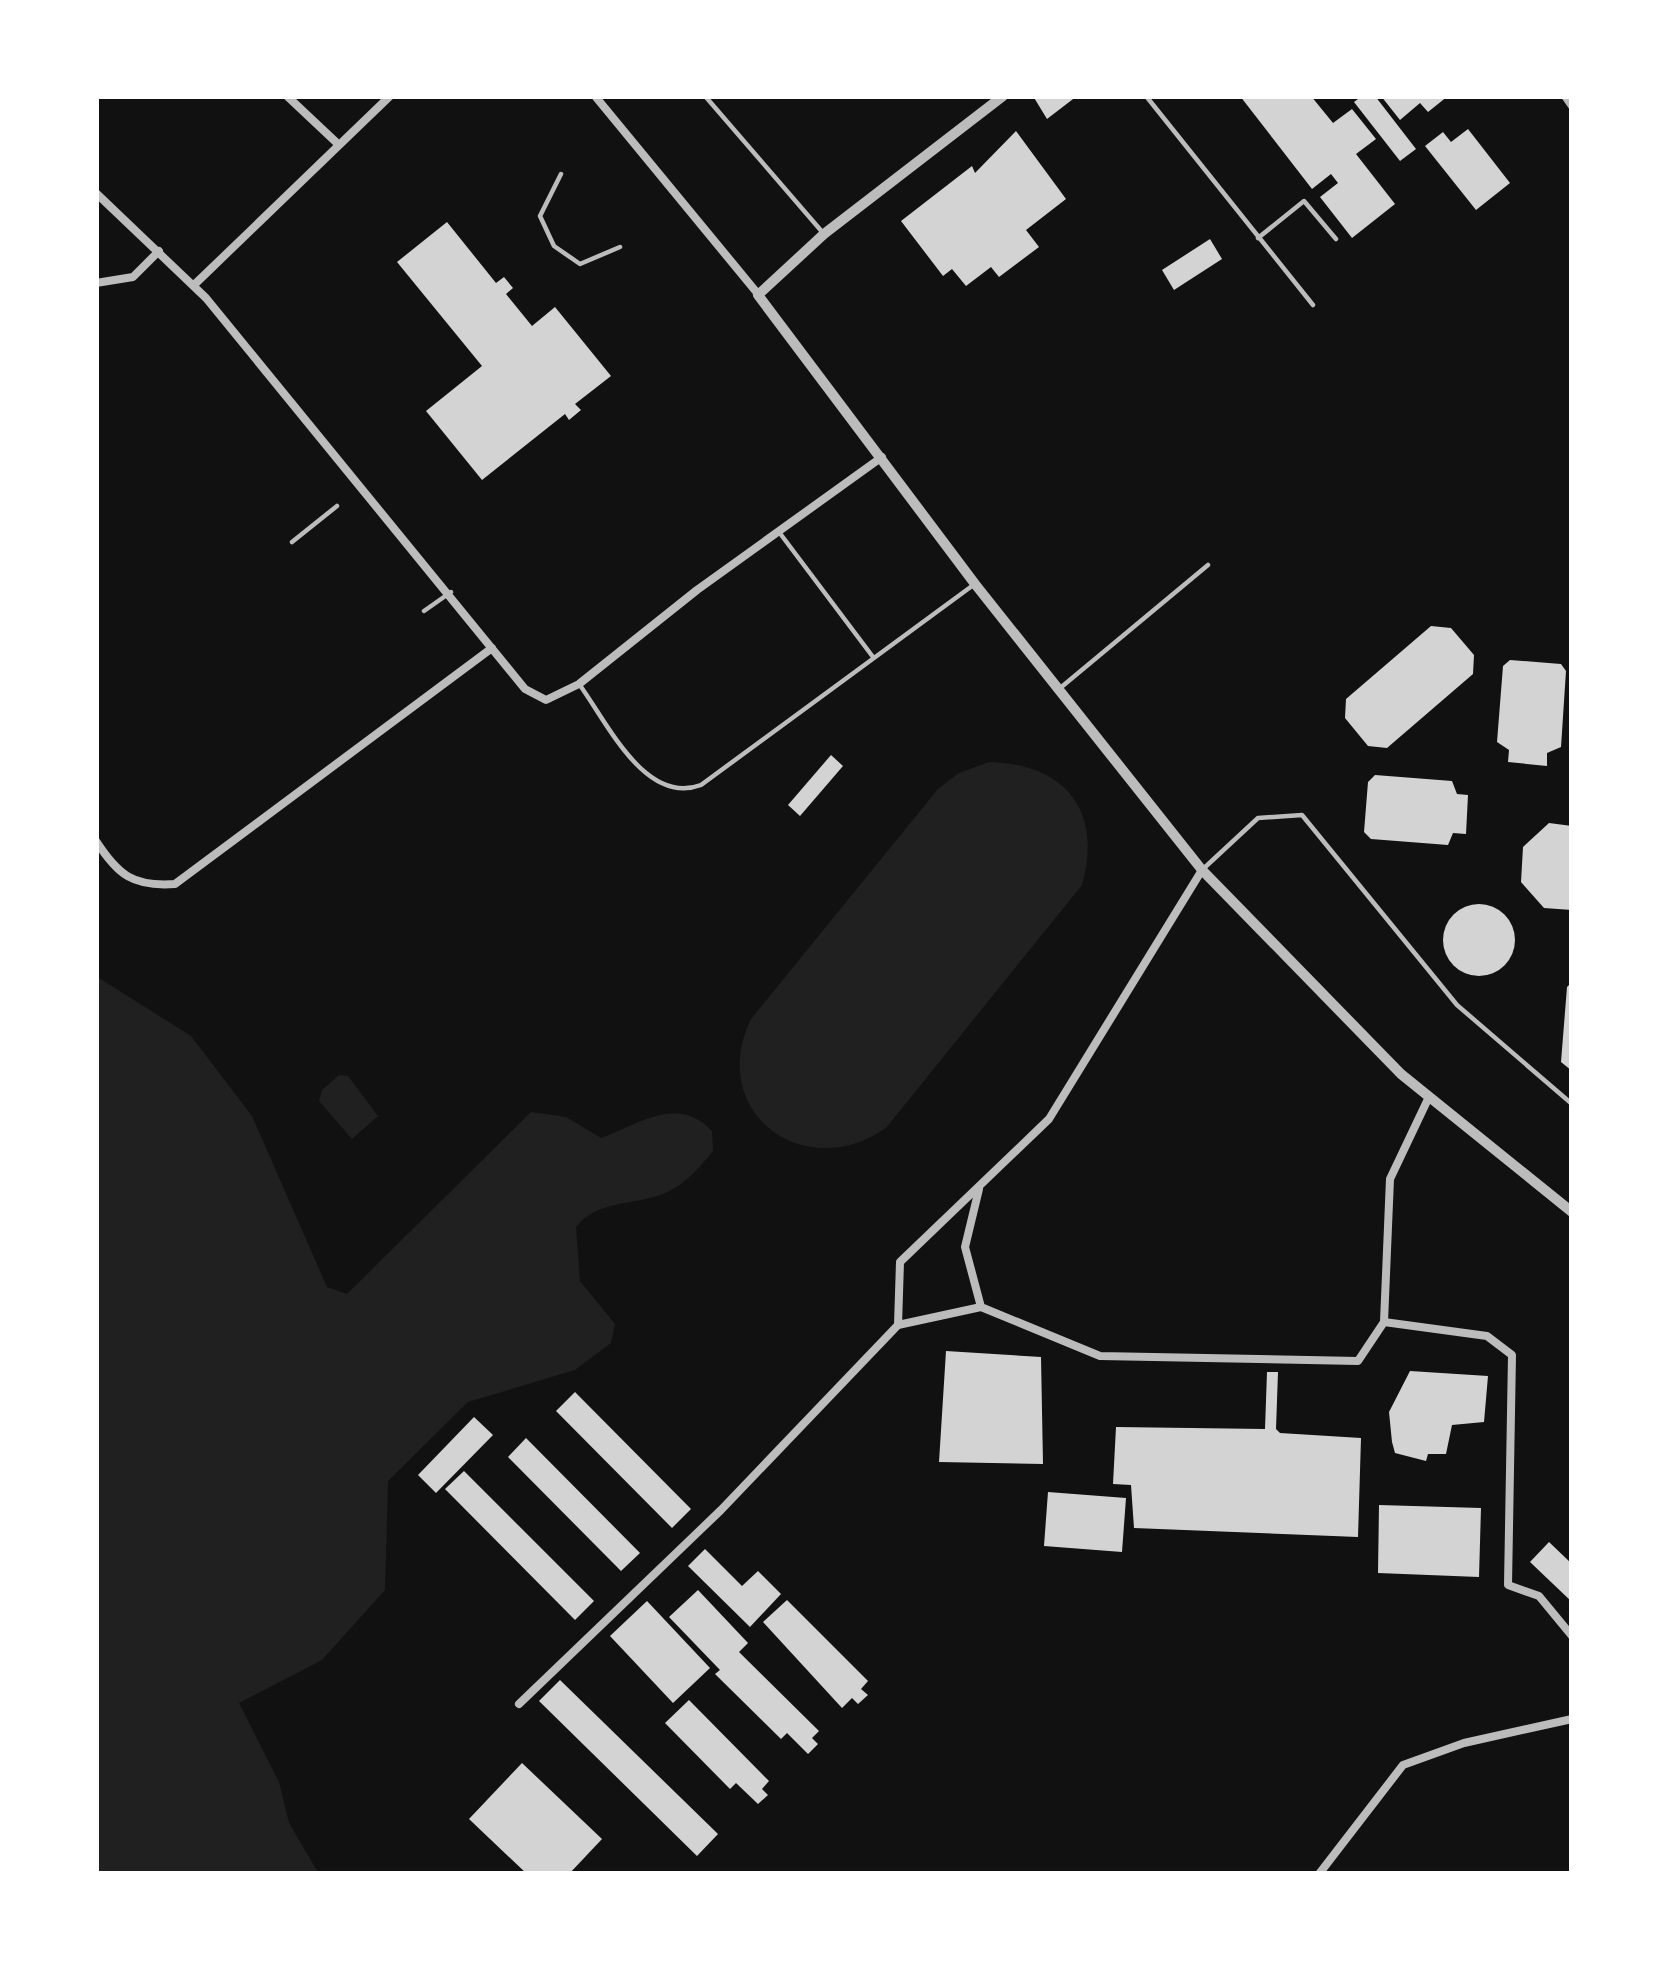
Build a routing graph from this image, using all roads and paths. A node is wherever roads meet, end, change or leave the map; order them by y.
1 (287, 96) edge
2 (390, 96) edge
3 (595, 96) edge
4 (705, 96) edge
5 (1003, 96) edge
6 (1146, 96) edge
7 (1565, 96) edge
8 (1572, 106) edge
9 (338, 144) junction
10 (561, 174) dead end
11 (96, 193) edge
12 (824, 234) junction
13 (1258, 238) junction
14 (1336, 239) dead end
15 (620, 247) dead end
16 (159, 251) junction
17 (96, 283) edge
18 (194, 285) junction
19 (758, 295) junction
20 (1312, 305) dead end
21 (882, 457) junction
22 (337, 506) dead end
23 (779, 532) junction
24 (292, 542) dead end
25 (1208, 565) dead end
26 (976, 584) junction
27 (451, 592) junction
28 (424, 611) dead end
29 (492, 648) junction
30 (874, 658) junction
31 (579, 684) junction
32 (1059, 689) junction
33 (96, 841) edge
34 (1202, 870) junction
35 (1428, 1099) junction
36 (1572, 1104) edge
37 (979, 1187) junction
38 (1572, 1212) edge
39 (981, 1306) junction
40 (1384, 1322) junction
41 (898, 1324) junction
42 (1572, 1636) edge
43 (520, 1704) dead end
44 (1572, 1719) edge
45 (1319, 1874) edge

1 - 9 street
2 - 9 street
3 - 19 street
4 - 12 lane
5 - 12 street
6 - 13 lane
7 - 8 street
9 - 18 street
10 - 15 lane
11 - 16 street
12 - 19 street
13 - 14 lane
13 - 20 lane
16 - 17 street
16 - 18 street
18 - 27 street
19 - 21 street
21 - 23 street
21 - 26 street
22 - 24 lane
23 - 30 lane
23 - 31 street
25 - 32 lane
26 - 30 lane
26 - 32 street
27 - 28 lane
27 - 29 street
29 - 31 street
29 - 33 street
30 - 31 lane
32 - 34 street
34 - 35 street
34 - 36 lane
34 - 37 street
35 - 38 street
35 - 40 street
37 - 39 street
37 - 41 street
39 - 40 street
39 - 41 street
40 - 42 street
41 - 43 street
44 - 45 street

